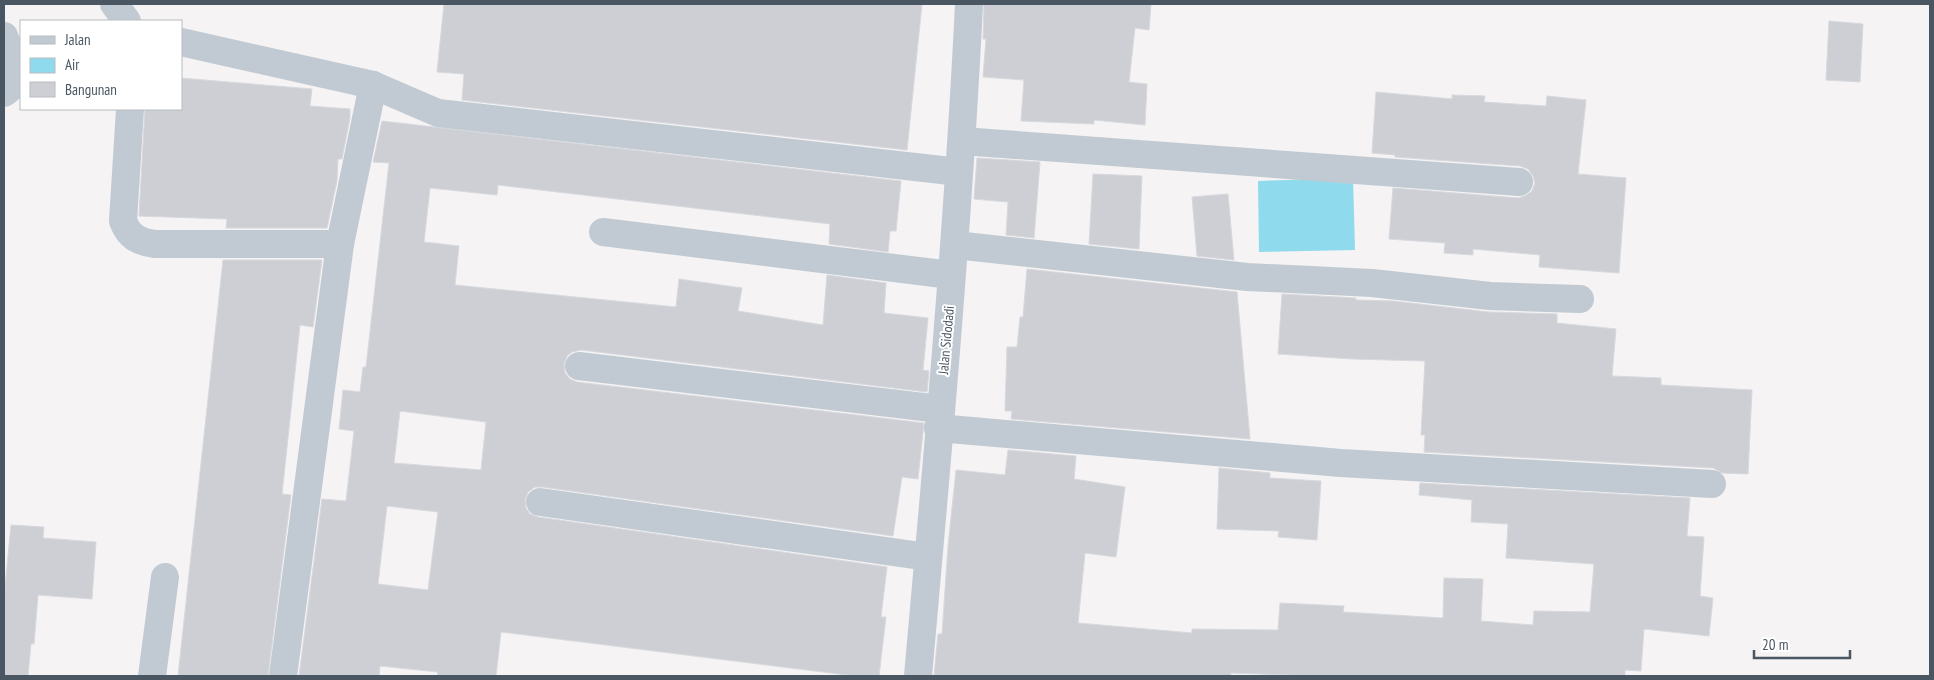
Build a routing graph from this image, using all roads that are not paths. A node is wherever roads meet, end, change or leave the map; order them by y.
1 (114, 4) edge
2 (969, 4) edge
3 (126, 20) edge
4 (4, 36) edge
5 (182, 42) edge
6 (373, 85) junction
7 (4, 93) edge
8 (130, 110) edge
9 (962, 141) junction
10 (959, 172) junction
11 (1519, 182) dead end
12 (603, 232) dead end
13 (340, 244) junction
14 (954, 245) junction
15 (951, 275) junction
16 (1580, 299) dead end
17 (579, 366) dead end
18 (939, 419) junction
19 (1712, 484) dead end
20 (540, 502) dead end
21 (928, 557) junction
22 (165, 577) dead end
23 (152, 676) edge
24 (283, 676) edge
25 (918, 676) edge

1 - 3 street
2 - 9 street, Jalan Sidodadi
4 - 7 street
5 - 6 street
6 - 10 street
6 - 13 street
8 - 13 street
9 - 10 street, Jalan Sidodadi
9 - 11 street
10 - 14 street, Jalan Sidodadi
12 - 15 street
13 - 24 street
14 - 15 street, Jalan Sidodadi
14 - 16 street
15 - 18 street, Jalan Sidodadi
17 - 18 street
18 - 19 street
18 - 21 street, Jalan Sidodadi
20 - 21 street
21 - 25 street, Jalan Sidodadi
22 - 23 street

